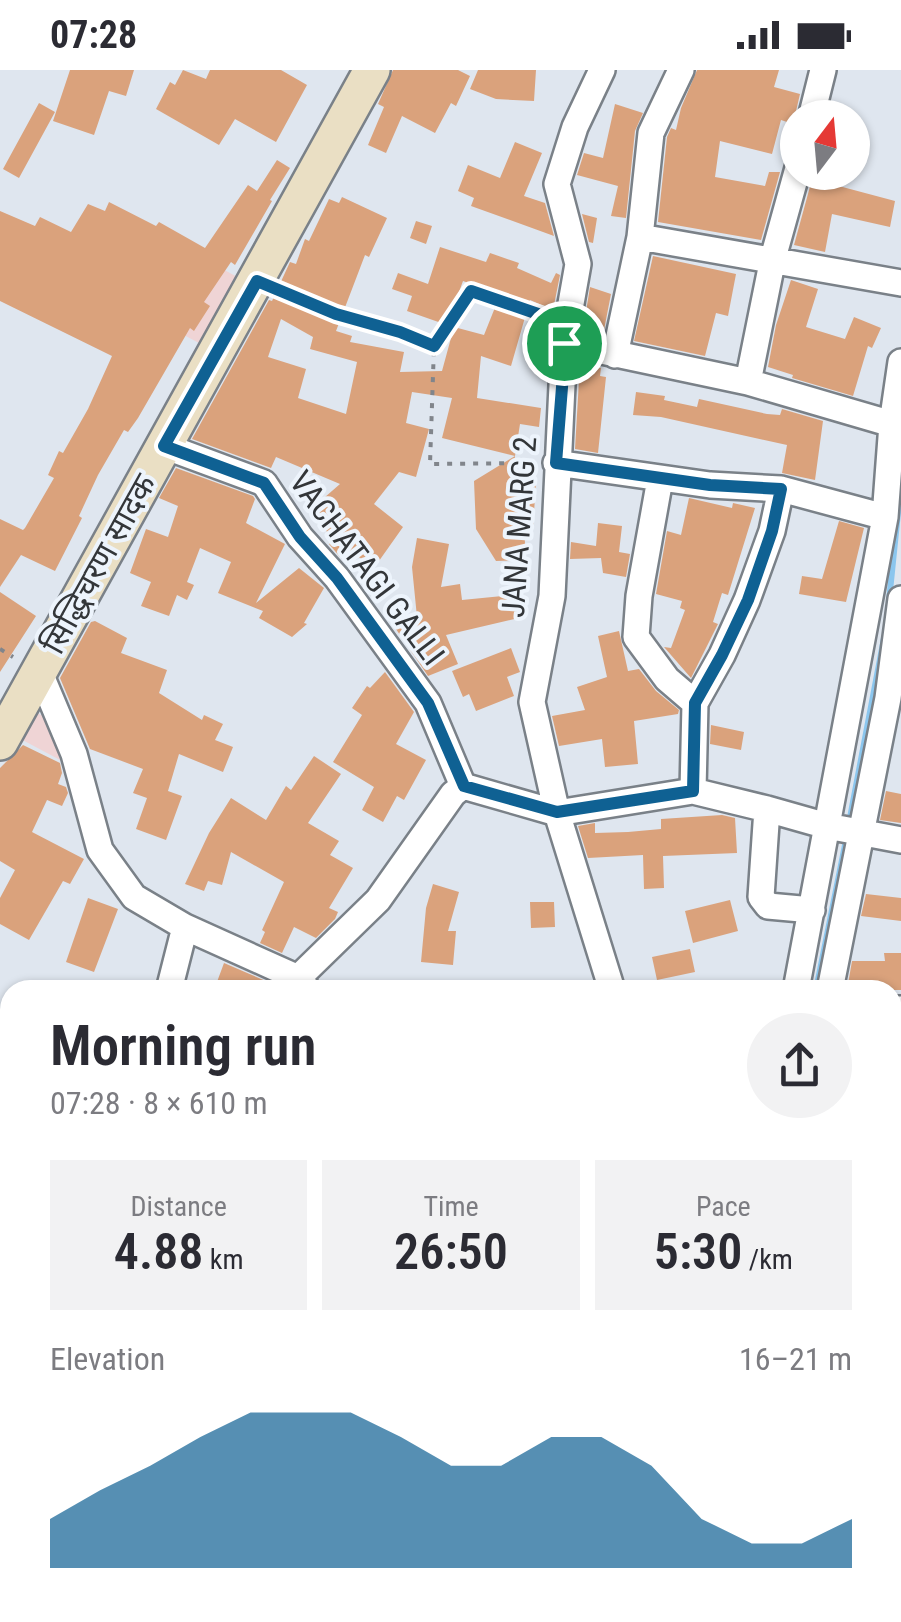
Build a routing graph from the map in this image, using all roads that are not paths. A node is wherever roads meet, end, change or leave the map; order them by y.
1 (372, 70) edge
2 (602, 70) edge
3 (682, 70) edge
4 (823, 70) edge
5 (816, 100) edge
6 (792, 190) edge
7 (640, 236) junction
8 (773, 258) junction
9 (899, 282) edge
10 (566, 334) junction
11 (615, 355) junction
12 (901, 362) edge
13 (748, 382) junction
14 (892, 424) junction
15 (164, 446) junction
16 (556, 463) junction
17 (660, 480) junction
18 (781, 489) junction
19 (885, 517) junction
20 (901, 599) edge
21 (40, 672) junction
22 (695, 703) junction
23 (0, 742) edge
24 (464, 786) junction
25 (693, 791) junction
26 (767, 809) junction
27 (557, 812) junction
28 (827, 826) junction
29 (859, 833) junction
30 (901, 840) edge
31 (812, 910) junction
32 (186, 927) junction
33 (171, 980) edge
34 (295, 980) edge
35 (307, 980) edge
36 (609, 980) edge
37 (798, 980) edge
38 (832, 980) edge

1 - 15 main road, सिद्धिचरण सादक
2 - 10 street, JANA MARG 2
3 - 7 street
4 - 5 street
6 - 8 street
7 - 8 street
7 - 11 street
8 - 9 street
8 - 13 street
10 - 11 street
10 - 16 street, JANA MARG 2
11 - 13 street
12 - 14 street
13 - 14 street
14 - 19 street
15 - 21 main road, सिद्धिचरण सादक
15 - 24 street, VACHATAGI GALLI
16 - 17 street
16 - 27 street, JANA MARG 2
17 - 18 street
17 - 22 street
18 - 19 street
18 - 22 street
19 - 28 street
20 - 29 street
21 - 23 main road, सिद्धिचरण सादक
21 - 32 street
22 - 25 street
24 - 27 street
24 - 35 street
25 - 26 street
25 - 27 street
26 - 28 street
26 - 31 street
27 - 36 street, JANA MARG 2
28 - 29 street
28 - 31 street
29 - 30 street
29 - 38 street
31 - 37 street
32 - 33 street
32 - 34 street

